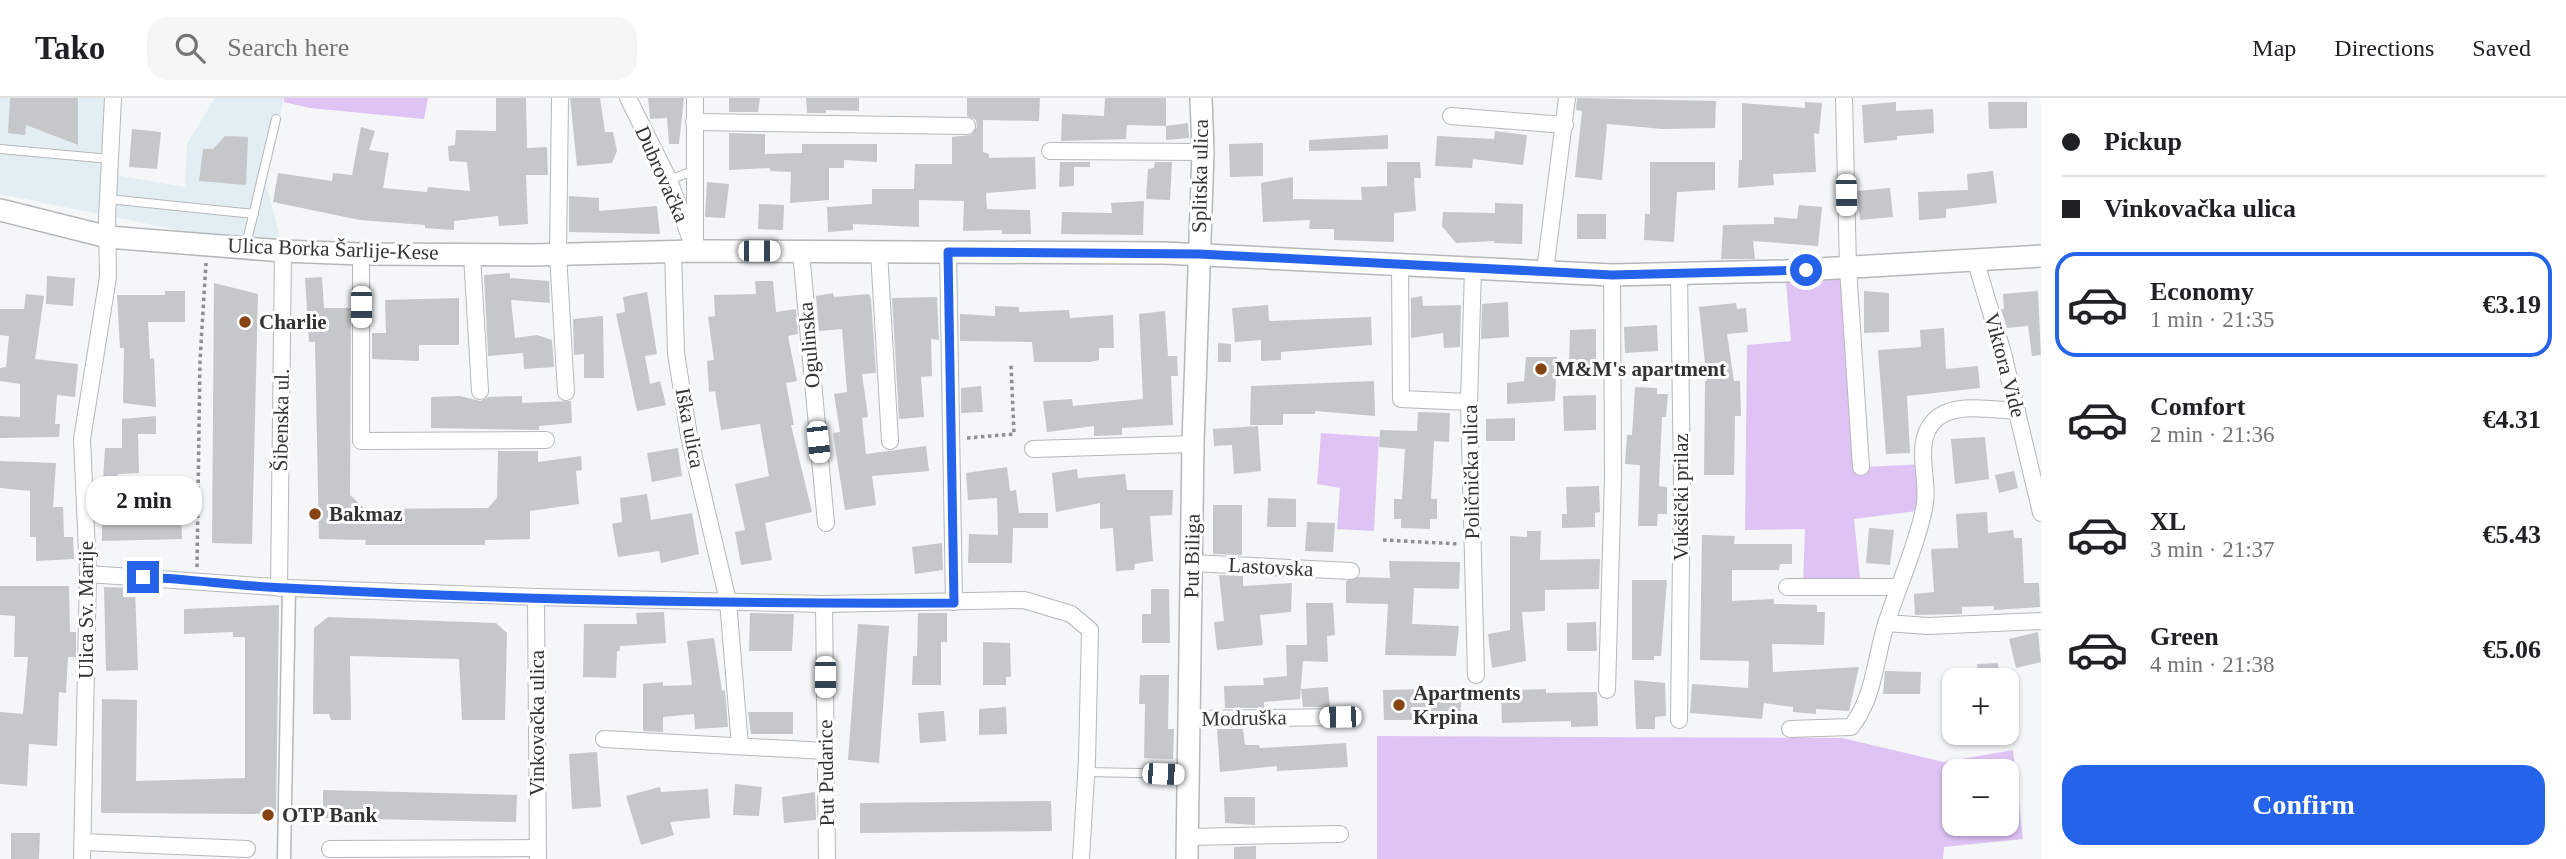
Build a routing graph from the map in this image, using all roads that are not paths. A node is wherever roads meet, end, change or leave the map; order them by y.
1 (113, 98) edge
2 (560, 98) edge
3 (628, 98) edge
4 (695, 98) edge
5 (1201, 98) edge
6 (1567, 98) edge
7 (1843, 98) edge
8 (1451, 116) dead end
9 (276, 119) dead end
10 (694, 122) junction
11 (1565, 125) junction
12 (967, 126) dead end
13 (0, 149) edge
14 (1049, 150) dead end
15 (1203, 152) junction
16 (110, 159) junction
17 (693, 171) junction
18 (669, 180) junction
19 (108, 199) junction
20 (0, 210) edge
21 (254, 214) junction
22 (108, 237) junction
23 (246, 247) junction
24 (283, 251) junction
25 (673, 251) junction
26 (695, 251) junction
27 (801, 252) junction
28 (879, 252) junction
29 (948, 252) junction
30 (361, 254) junction
31 (558, 254) junction
32 (1199, 254) junction
33 (472, 255) junction
34 (2041, 256) edge
35 (1975, 259) junction
36 (1400, 264) junction
37 (1847, 268) junction
38 (1473, 270) junction
39 (1545, 271) junction
40 (1612, 275) junction
41 (1679, 275) junction
42 (480, 391) dead end
43 (566, 392) dead end
44 (1469, 402) junction
45 (2017, 411) junction
46 (546, 440) dead end
47 (890, 441) dead end
48 (1193, 444) junction
49 (1033, 449) dead end
50 (1861, 467) dead end
51 (2041, 513) edge
52 (826, 523) dead end
53 (1192, 563) junction
54 (1351, 571) dead end
55 (88, 574) junction
56 (1787, 587) dead end
57 (1899, 587) junction
58 (284, 588) junction
59 (536, 597) junction
60 (728, 601) junction
61 (954, 603) junction
62 (824, 604) junction
63 (2041, 621) edge
64 (1886, 623) junction
65 (1476, 675) dead end
66 (1607, 690) dead end
67 (1340, 717) dead end
68 (1189, 719) junction
69 (1679, 720) dead end
70 (1790, 729) dead end
71 (604, 739) dead end
72 (740, 746) junction
73 (826, 751) junction
74 (1086, 772) junction
75 (1188, 774) junction
76 (1340, 834) dead end
77 (1187, 837) junction
78 (83, 842) junction
79 (247, 849) dead end
80 (330, 849) dead end
81 (452, 854) edge
82 (537, 854) edge
83 (82, 859) edge
84 (284, 859) edge
85 (827, 859) edge
86 (1081, 859) edge
87 (1187, 859) edge

1 - 16 street, Ulica Sv. Marije
2 - 31 street
3 - 18 street, Dubrovačka
4 - 10 street
5 - 15 street, Splitska ulica
6 - 11 street
7 - 37 street
8 - 11 street
9 - 21 lane
10 - 12 street
10 - 17 street
11 - 39 street
13 - 16 lane
14 - 15 street
15 - 32 street, Splitska ulica
16 - 19 street, Ulica Sv. Marije
17 - 18 lane
17 - 26 street
18 - 26 street, Dubrovačka
19 - 21 lane
19 - 22 street, Ulica Sv. Marije
20 - 22 street, Ulica Borka Šarlije-Kese
21 - 23 lane
22 - 23 street, Ulica Borka Šarlije-Kese
22 - 55 street, Ulica Sv. Marije
23 - 24 street, Ulica Borka Šarlije-Kese
24 - 30 street, Ulica Borka Šarlije-Kese
24 - 58 street, Šibenska ul.
25 - 26 street, Ulica Borka Šarlije-Kese
25 - 31 street, Ulica Borka Šarlije-Kese
25 - 60 street, Iška ulica
26 - 27 street, Ulica Borka Šarlije-Kese
27 - 28 street, Ulica Borka Šarlije-Kese
27 - 52 street, Ogulinska
28 - 29 street, Ulica Borka Šarlije-Kese
28 - 47 street
29 - 32 street, Ulica Borka Šarlije-Kese
29 - 61 street
30 - 33 street, Ulica Borka Šarlije-Kese
30 - 46 street
31 - 33 street, Ulica Borka Šarlije-Kese
31 - 43 street
32 - 36 street, Ulica Borka Šarlije-Kese
32 - 48 street, Put Biliga
33 - 42 street
34 - 35 street, Ulica Borka Šarlije-Kese
35 - 37 street, Ulica Borka Šarlije-Kese
35 - 45 street, Viktora Vide
36 - 38 street, Ulica Borka Šarlije-Kese
36 - 44 street
37 - 41 street, Ulica Borka Šarlije-Kese
37 - 50 street
38 - 39 street, Ulica Borka Šarlije-Kese
38 - 44 street, Poličnička ulica
39 - 40 street, Ulica Borka Šarlije-Kese
40 - 41 street, Ulica Borka Šarlije-Kese
40 - 66 street
41 - 69 street, Vukšički prilaz
44 - 65 street, Poličnička ulica
45 - 51 street, Viktora Vide
45 - 57 street
48 - 49 street
48 - 53 street, Put Biliga
53 - 54 street, Lastovska
53 - 68 street, Put Biliga
55 - 58 street
55 - 78 street, Ulica Sv. Marije
56 - 57 street
57 - 64 street
58 - 59 street
58 - 84 street
59 - 60 street
59 - 82 street, Vinkovačka ulica
60 - 62 street
60 - 72 street, Iška ulica
61 - 62 street
61 - 74 street
62 - 73 street, Put Pudarice
63 - 64 street
64 - 70 street
67 - 68 street, Modruška
68 - 75 street, Put Biliga
71 - 72 street
72 - 73 street
73 - 85 street, Put Pudarice
74 - 75 lane
74 - 86 street
75 - 77 street, Put Biliga
76 - 77 street
77 - 87 street, Put Biliga
78 - 79 street
78 - 83 street, Ulica Sv. Marije
80 - 81 street, Vinkovačka ulica
81 - 82 street, Vinkovačka ulica

